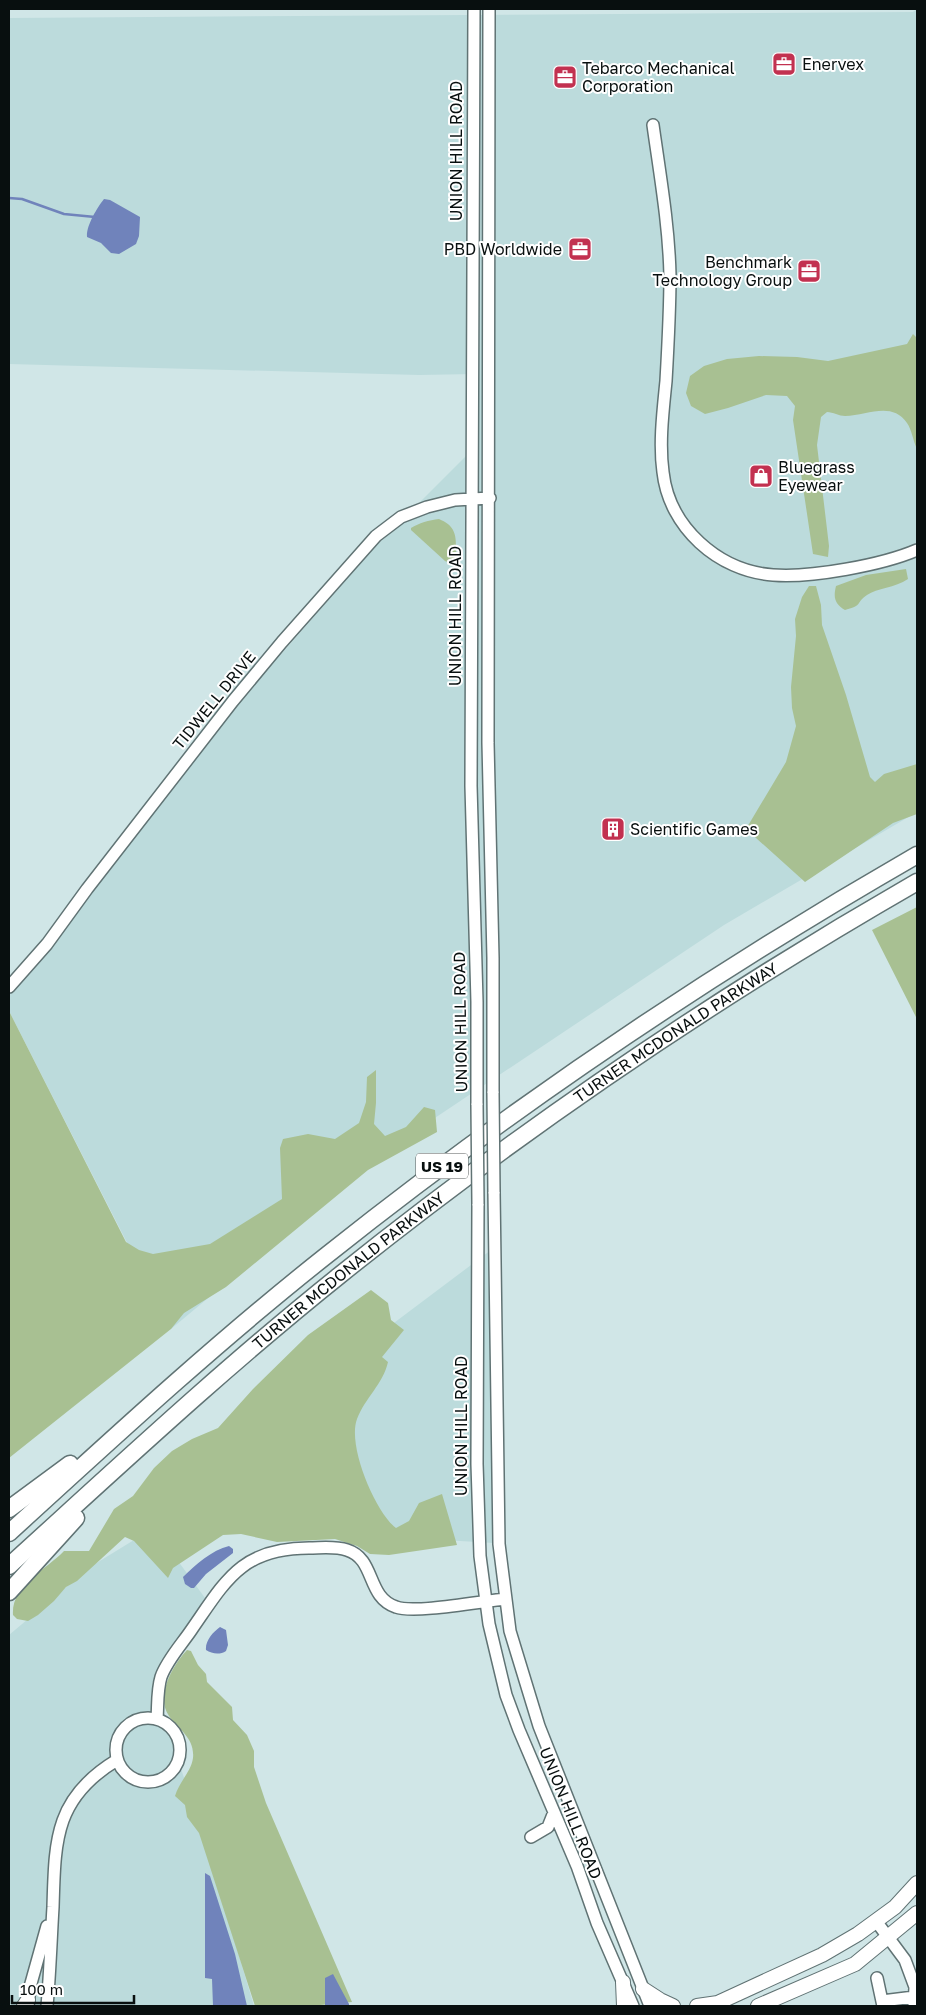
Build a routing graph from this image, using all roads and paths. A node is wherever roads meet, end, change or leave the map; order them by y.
1 (474, 9) edge
2 (489, 9) edge
3 (653, 125) dead end
4 (490, 498) junction
5 (471, 499) junction
6 (917, 550) edge
7 (917, 855) edge
8 (917, 882) edge
9 (9, 987) edge
10 (135, 1418) junction
11 (141, 1446) junction
12 (9, 1509) edge
13 (9, 1533) edge
14 (9, 1566) edge
15 (9, 1592) edge
16 (506, 1599) junction
17 (486, 1601) junction
18 (157, 1719) junction
19 (117, 1760) junction
20 (554, 1812) junction
21 (565, 1840) junction
22 (917, 1883) edge
23 (53, 1905) junction
24 (917, 1913) edge
25 (876, 1921) junction
26 (888, 1938) junction
27 (876, 1978) dead end
28 (623, 1982) junction
29 (643, 1988) junction
30 (914, 2002) edge
31 (882, 2003) edge
32 (26, 2004) edge
33 (715, 2005) edge
34 (47, 2006) edge
35 (624, 2006) edge
36 (633, 2006) edge
37 (650, 2006) edge
38 (673, 2006) edge
39 (697, 2006) edge
40 (758, 2006) edge

1 - 5 street, UNION HILL ROAD
2 - 4 street, UNION HILL ROAD
3 - 6 street
4 - 5 street, TIDWELL DRIVE
4 - 16 street, UNION HILL ROAD, bridge
5 - 9 street, TIDWELL DRIVE
5 - 17 street, UNION HILL ROAD, bridge
7 - 10 highway, TURNER MCDONALD PARKWAY / US 19
8 - 11 highway, TURNER MCDONALD PARKWAY / US 19
10 - 12 highway
10 - 13 highway, TURNER MCDONALD PARKWAY / US 19
11 - 14 highway, TURNER MCDONALD PARKWAY / US 19
11 - 15 highway
16 - 17 street
16 - 29 street, UNION HILL ROAD
17 - 18 street
17 - 20 street, UNION HILL ROAD
18 - 19 street
18 - 19 street
19 - 23 street
20 - 21 street, UNION HILL ROAD
20 - 21 street
21 - 28 street, UNION HILL ROAD
22 - 25 main road
23 - 32 street
23 - 34 street
24 - 26 main road
25 - 26 street
25 - 33 main road
26 - 30 street
26 - 40 main road
27 - 31 street
28 - 35 main road
28 - 36 street, UNION HILL ROAD
29 - 37 street, UNION HILL ROAD
29 - 38 main road
30 - 31 street
33 - 39 main road

